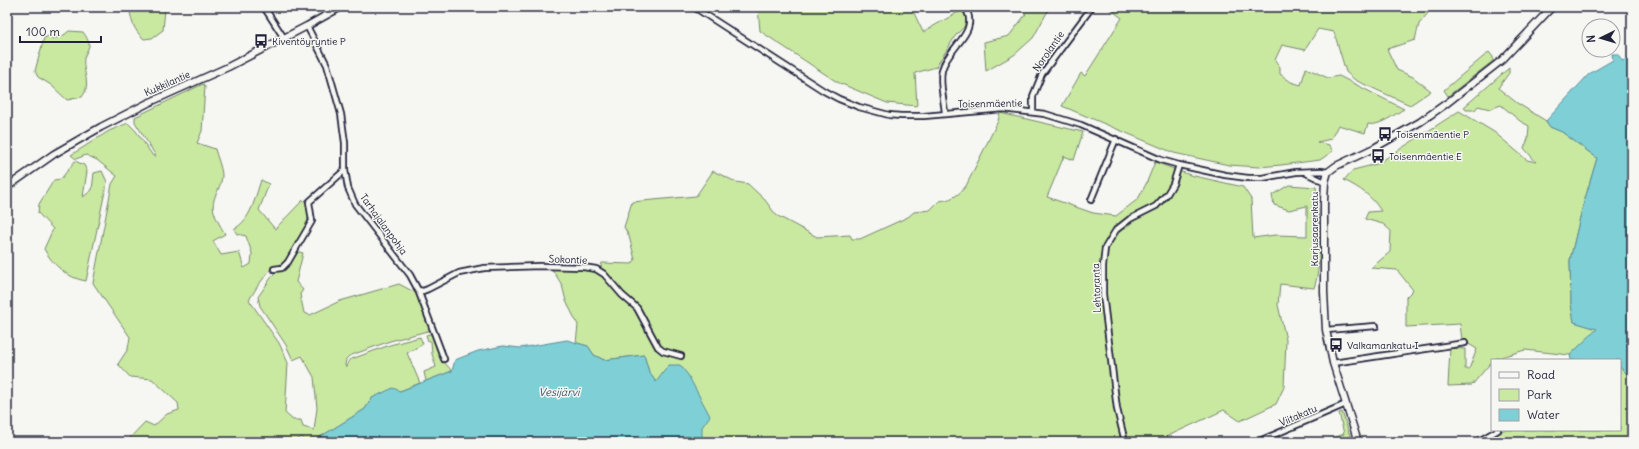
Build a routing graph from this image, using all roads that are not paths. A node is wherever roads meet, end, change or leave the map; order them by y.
1 (264, 7) edge
2 (341, 7) edge
3 (694, 7) edge
4 (965, 7) edge
5 (1092, 7) edge
6 (1552, 7) edge
7 (307, 26) junction
8 (284, 38) junction
9 (1032, 111) junction
10 (946, 113) junction
11 (1116, 139) junction
12 (1179, 166) junction
13 (345, 170) junction
14 (1304, 172) junction
15 (1328, 172) junction
16 (1325, 182) junction
17 (7, 187) edge
18 (1091, 200) dead end
19 (274, 269) dead end
20 (418, 290) junction
21 (1376, 326) dead end
22 (1326, 330) junction
23 (1465, 343) dead end
24 (681, 356) dead end
25 (444, 359) dead end
26 (1333, 363) junction
27 (1346, 404) junction
28 (1496, 431) edge
29 (1125, 442) edge
30 (1257, 442) edge
31 (1358, 442) edge
32 (1476, 442) edge

1 - 8 street
2 - 7 street, Kukkilantie
3 - 10 street, Toisenmäentie
4 - 10 street
5 - 9 street, Norolantie
6 - 15 street
7 - 8 street, Kukkilantie
7 - 13 street, Tarhajalanpohja
8 - 17 street, Kukkilantie
9 - 10 street, Toisenmäentie
9 - 11 street, Toisenmäentie
11 - 12 street, Toisenmäentie
11 - 18 street
12 - 14 street, Toisenmäentie
12 - 29 street, Lehtoranta
13 - 19 street
13 - 20 street, Tarhajalanpohja
14 - 15 street, Toisenmäentie
14 - 16 street
15 - 16 street, Karjusaarenkatu
16 - 22 street, Karjusaarenkatu
20 - 24 street, Sokontie
20 - 25 street, Tarhajalanpohja
21 - 22 street
22 - 26 street, Karjusaarenkatu
23 - 26 street
26 - 27 street, Karjusaarenkatu
27 - 30 street, Viitakatu
27 - 31 street, Karjusaarenkatu
28 - 32 street

